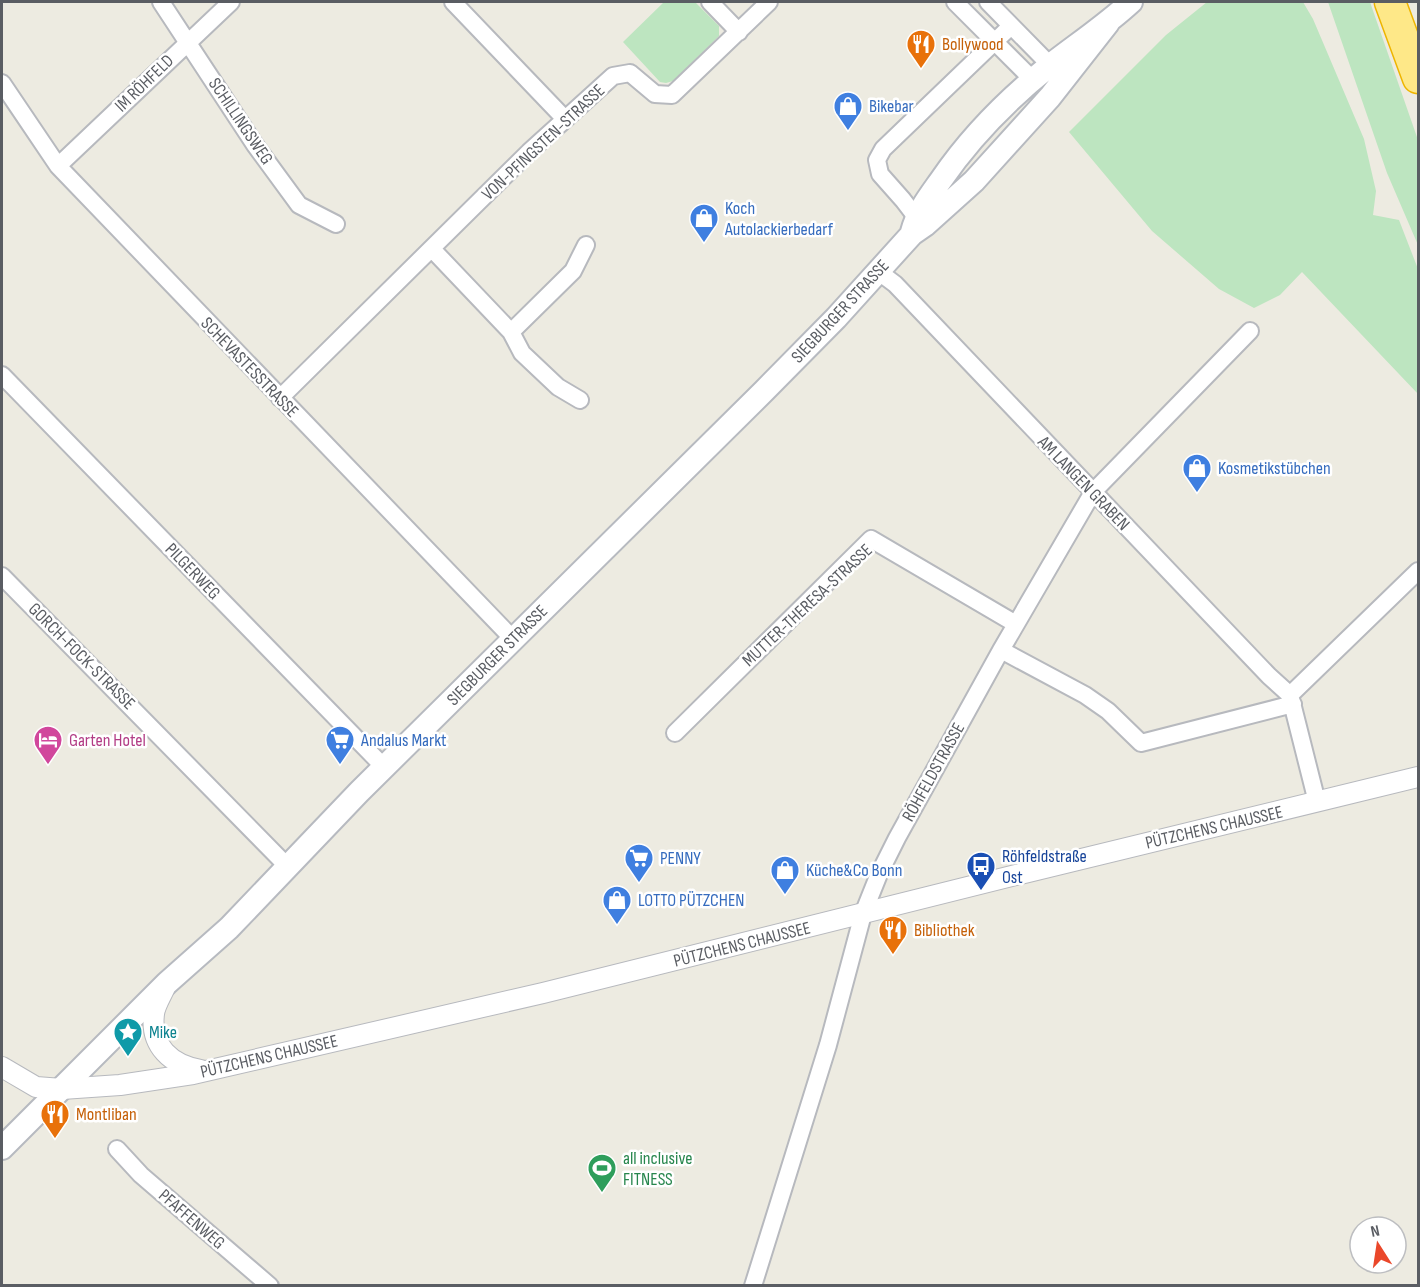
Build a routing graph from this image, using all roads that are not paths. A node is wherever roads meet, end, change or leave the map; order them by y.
1 (161, 2) edge
2 (231, 2) edge
3 (453, 2) edge
4 (710, 2) edge
5 (769, 2) edge
6 (955, 2) edge
7 (988, 2) edge
8 (1131, 2) edge
9 (1390, 2) edge
10 (1108, 23) junction
11 (1011, 26) junction
12 (739, 32) junction
13 (188, 41) junction
14 (994, 42) junction
15 (1050, 65) junction
16 (1419, 78) edge
17 (1033, 80) junction
18 (2, 83) edge
19 (1050, 97) junction
20 (565, 119) junction
21 (58, 166) junction
22 (336, 224) dead end
23 (918, 225) junction
24 (586, 245) dead end
25 (432, 249) junction
26 (879, 272) junction
27 (1250, 331) dead end
28 (511, 332) junction
29 (2, 375) edge
30 (280, 398) junction
31 (580, 400) dead end
32 (1093, 492) junction
33 (1419, 571) edge
34 (2, 576) edge
35 (1016, 624) junction
36 (513, 639) junction
37 (1001, 650) junction
38 (1292, 700) junction
39 (675, 733) dead end
40 (384, 767) junction
41 (1419, 777) edge
42 (1317, 802) junction
43 (287, 866) junction
44 (863, 914) junction
45 (167, 983) junction
46 (2, 1067) edge
47 (206, 1070) junction
48 (62, 1089) junction
49 (2, 1148) edge
50 (117, 1149) dead end
51 (270, 1286) edge
52 (753, 1286) edge

1 - 13 street, SCHILLINGSWEG
2 - 13 street, IM RÖHFELD
3 - 20 street
4 - 12 street
5 - 12 street, VON-PFINGSTEN-STRASSE
6 - 14 street
7 - 11 street
8 - 10 main road, SIEGBURGER STRASSE
9 - 16 highway
10 - 15 main road, SIEGBURGER STRASSE
10 - 19 main road, SIEGBURGER STRASSE
11 - 14 street
11 - 15 street
12 - 20 street, VON-PFINGSTEN-STRASSE
13 - 21 street, IM RÖHFELD
13 - 22 street, SCHILLINGSWEG
14 - 17 street
14 - 23 street
15 - 17 main road, SIEGBURGER STRASSE
17 - 19 main road
17 - 23 main road, SIEGBURGER STRASSE
18 - 21 street, SCHEVASTESSTRASSE
19 - 23 main road, SIEGBURGER STRASSE
20 - 25 street, VON-PFINGSTEN-STRASSE
21 - 30 street, SCHEVASTESSTRASSE
23 - 26 main road, SIEGBURGER STRASSE
24 - 28 street
25 - 28 street
25 - 30 street, VON-PFINGSTEN-STRASSE
26 - 32 street, AM LANGEN GRABEN
26 - 36 main road, SIEGBURGER STRASSE
27 - 32 street, RÖHFELDSTRASSE
28 - 31 street
29 - 40 street, PILGERWEG
30 - 36 street, SCHEVASTESSTRASSE
32 - 35 street, RÖHFELDSTRASSE
32 - 38 street, AM LANGEN GRABEN
33 - 38 street
34 - 43 street, GORCH-FOCK-STRASSE
35 - 37 street, RÖHFELDSTRASSE
35 - 39 street, MUTTER-THERESA-STRASSE
36 - 40 main road, SIEGBURGER STRASSE
37 - 38 street
37 - 44 street, RÖHFELDSTRASSE
38 - 42 street
40 - 43 main road, SIEGBURGER STRASSE
41 - 42 street, PÜTZCHENS CHAUSSEE
42 - 44 street, PÜTZCHENS CHAUSSEE
43 - 45 main road, SIEGBURGER STRASSE
44 - 47 street, PÜTZCHENS CHAUSSEE
44 - 52 street, RÖHFELDSTRASSE
45 - 47 street
45 - 48 main road, SIEGBURGER STRASSE
46 - 48 street, PÜTZCHENS CHAUSSEE
47 - 48 street, PÜTZCHENS CHAUSSEE
48 - 49 main road, SIEGBURGER STRASSE
50 - 51 street, PFAFFENWEG

